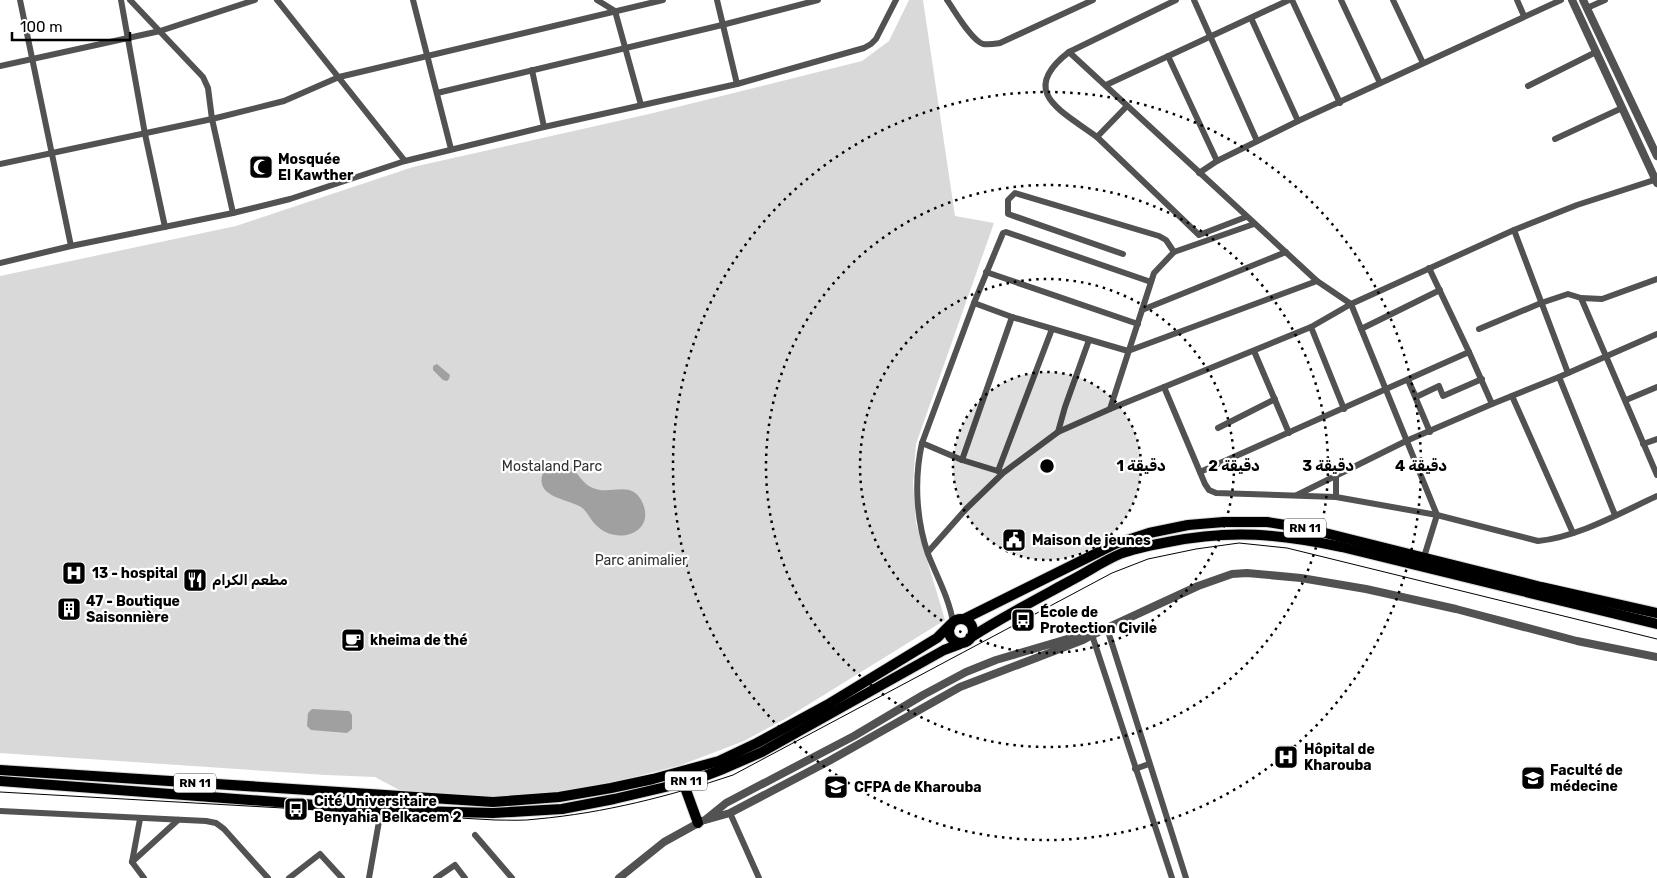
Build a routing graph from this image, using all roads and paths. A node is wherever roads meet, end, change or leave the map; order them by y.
1 (20, 0) edge
2 (121, 0) edge
3 (130, 0) edge
4 (255, 0) edge
5 (277, 0) edge
6 (413, 0) edge
7 (596, 0) edge
8 (663, 0) edge
9 (717, 0) edge
10 (818, 0) edge
11 (896, 0) edge
12 (947, 0) edge
13 (1093, 0) edge
14 (1176, 0) edge
15 (1194, 0) edge
16 (1291, 0) edge
17 (1341, 0) edge
18 (1393, 0) edge
19 (1517, 0) edge
20 (1561, 0) edge
21 (1572, 0) edge
22 (1583, 0) edge
23 (1605, 0) edge
24 (1587, 8) junction
25 (615, 11) junction
26 (1524, 16) junction
27 (1251, 18) junction
28 (722, 25) junction
29 (160, 31) junction
30 (1212, 36) junction
31 (128, 40) junction
32 (626, 47) junction
33 (1069, 52) junction
34 (1596, 52) junction
35 (427, 56) junction
36 (1168, 56) junction
37 (33, 59) junction
38 (1423, 63) junction
39 (0, 66) edge
40 (532, 70) junction
41 (338, 77) junction
42 (1380, 83) junction
43 (737, 84) junction
44 (1106, 85) junction
45 (1528, 86) dead end
46 (437, 93) junction
47 (1340, 103) junction
48 (641, 106) junction
49 (1127, 106) junction
50 (1622, 108) junction
51 (212, 119) junction
52 (1298, 121) junction
53 (544, 127) junction
54 (145, 134) junction
55 (1097, 137) junction
56 (1555, 139) dead end
57 (1257, 141) junction
58 (451, 149) junction
59 (53, 153) junction
60 (1657, 156) edge
61 (404, 161) junction
62 (1217, 161) junction
63 (0, 164) edge
64 (1200, 173) junction
65 (1657, 180) edge
66 (234, 213) junction
67 (1246, 217) junction
68 (1254, 224) junction
69 (165, 227) junction
70 (1514, 230) junction
71 (72, 246) junction
72 (1174, 252) junction
73 (1286, 252) junction
74 (1122, 254) dead end
75 (0, 264) edge
76 (1429, 268) junction
77 (986, 272) junction
78 (1657, 279) edge
79 (1317, 281) junction
80 (1151, 282) junction
81 (1440, 290) junction
82 (1581, 298) junction
83 (974, 303) junction
84 (1541, 303) junction
85 (1351, 304) junction
86 (1142, 310) junction
87 (1012, 317) junction
88 (1138, 324) junction
89 (1311, 327) junction
90 (1052, 329) junction
91 (1361, 329) junction
92 (1479, 329) dead end
93 (1657, 334) edge
94 (1089, 340) junction
95 (1128, 351) junction
96 (1254, 351) junction
97 (1469, 352) junction
98 (1606, 356) junction
99 (1568, 373) junction
100 (1559, 378) junction
101 (1408, 380) junction
102 (1482, 380) junction
103 (1657, 387) edge
104 (1164, 388) junction
105 (1386, 390) junction
106 (1512, 396) junction
107 (1275, 399) junction
108 (1626, 400) junction
109 (1492, 404) junction
110 (1110, 409) junction
111 (1344, 409) junction
112 (1218, 428) dead end
113 (1058, 432) junction
114 (1430, 432) junction
115 (1289, 433) junction
116 (1657, 439) edge
117 (1406, 441) junction
118 (922, 443) junction
119 (1644, 444) junction
120 (962, 460) junction
121 (1000, 472) junction
122 (1200, 472) junction
123 (1657, 475) edge
124 (1336, 476) junction
125 (1296, 495) junction
126 (1657, 496) edge
127 (1336, 497) junction
128 (1437, 515) junction
129 (1616, 515) junction
130 (1573, 533) junction
131 (928, 552) junction
132 (1424, 557) junction
133 (1657, 613) edge
134 (957, 621) junction
135 (1657, 624) edge
136 (1107, 628) junction
137 (1092, 635) junction
138 (973, 636) junction
139 (960, 644) junction
140 (1657, 657) edge
141 (1149, 764) junction
142 (1135, 768) junction
143 (0, 770) edge
144 (0, 781) edge
145 (683, 782) junction
146 (0, 810) edge
147 (381, 810) junction
148 (730, 813) junction
149 (140, 819) junction
150 (178, 820) junction
151 (701, 821) junction
152 (475, 835) dead end
153 (132, 862) junction
154 (144, 878) edge
155 (268, 878) edge
156 (289, 878) edge
157 (342, 878) edge
158 (369, 878) edge
159 (436, 878) edge
160 (465, 878) edge
161 (512, 878) edge
162 (619, 878) edge
163 (759, 878) edge
164 (1172, 878) edge
165 (1186, 878) edge

1 - 37 street
2 - 31 street
3 - 29 street
4 - 29 street
5 - 41 street
6 - 35 street
7 - 25 street
8 - 25 street
9 - 28 street
10 - 28 street
11 - 43 street
12 - 13 street
14 - 33 street
15 - 30 street
16 - 27 street
16 - 47 street
17 - 42 street
18 - 38 street
19 - 26 street
20 - 26 street
21 - 34 street
22 - 24 street
23 - 24 street
24 - 60 street
25 - 32 street
25 - 35 street
26 - 38 street
27 - 30 street
27 - 52 street
28 - 32 street
28 - 43 street
29 - 31 street
29 - 51 street
30 - 36 street
30 - 57 street
31 - 37 street
31 - 54 street
32 - 40 street
32 - 48 street
33 - 44 street
33 - 55 street
34 - 45 street
34 - 50 street
35 - 41 street
35 - 46 street
36 - 44 street
36 - 62 street
37 - 39 street
37 - 59 street
38 - 42 street
40 - 46 street
40 - 53 street
41 - 51 street
41 - 61 street
42 - 47 street
43 - 48 street
44 - 49 street
46 - 58 street
47 - 52 street
48 - 53 street
49 - 55 street
49 - 64 street
50 - 56 street
50 - 65 street
51 - 54 street
51 - 66 street
52 - 57 street
53 - 58 street
54 - 59 street
54 - 69 street
55 - 67 street
57 - 62 street
58 - 61 street
59 - 63 street
59 - 71 street
61 - 66 street
62 - 64 street
64 - 67 street
65 - 70 street
66 - 69 street
67 - 68 street
68 - 72 street
68 - 73 street
69 - 71 street
70 - 76 street
70 - 84 street
71 - 75 street
72 - 74 street
72 - 80 street
73 - 79 street
73 - 86 street
76 - 81 street
76 - 85 street
77 - 80 street
77 - 83 street
77 - 88 street
78 - 82 street
79 - 85 street
79 - 95 street
80 - 86 street
81 - 91 street
81 - 97 street
82 - 84 street
82 - 98 street
83 - 87 street
83 - 118 street
84 - 92 street
84 - 99 street
85 - 89 street
85 - 91 street
86 - 88 street
87 - 90 street
87 - 120 street
88 - 95 street
89 - 96 street
89 - 111 street
90 - 94 street
90 - 121 street
91 - 105 street
93 - 98 street
94 - 95 street
94 - 113 street
95 - 110 street
96 - 104 street
96 - 107 street
97 - 101 street
97 - 102 street
98 - 99 street
98 - 108 street
99 - 100 street
100 - 106 street
100 - 129 street
101 - 102 street
101 - 105 street
101 - 114 street
102 - 109 street
103 - 108 street
104 - 110 street
104 - 122 street
105 - 111 street
105 - 117 street
106 - 109 street
106 - 130 street
107 - 112 street
107 - 115 street
108 - 119 street
109 - 114 street
110 - 113 street
111 - 115 street
113 - 121 street
114 - 117 street
115 - 122 street
116 - 119 street
117 - 124 street
117 - 128 street
118 - 120 street
118 - 131 street
119 - 123 street
120 - 121 street
121 - 131 street
122 - 125 street
124 - 125 street
124 - 127 street
125 - 127 street
126 - 129 street
127 - 128 street
128 - 130 street
128 - 132 street
129 - 130 street
131 - 134 street
132 - 133 highway, RN 11
132 - 134 highway, RN 11
134 - 138 highway
134 - 139 highway
134 - 143 highway, RN 11
135 - 138 highway, RN 11
136 - 137 street
136 - 140 street
136 - 141 street
137 - 142 street
137 - 148 street
137 - 151 street
138 - 139 highway
139 - 145 highway, RN 11
141 - 142 street
141 - 165 street
142 - 164 street
144 - 147 highway, RN 11
145 - 147 highway, RN 11
145 - 151 highway
146 - 149 street
147 - 158 street
148 - 151 street
148 - 163 street
149 - 150 street
149 - 153 street
150 - 153 street
150 - 155 street
151 - 162 street
152 - 161 street
153 - 154 street
156 - 157 street
159 - 160 street

